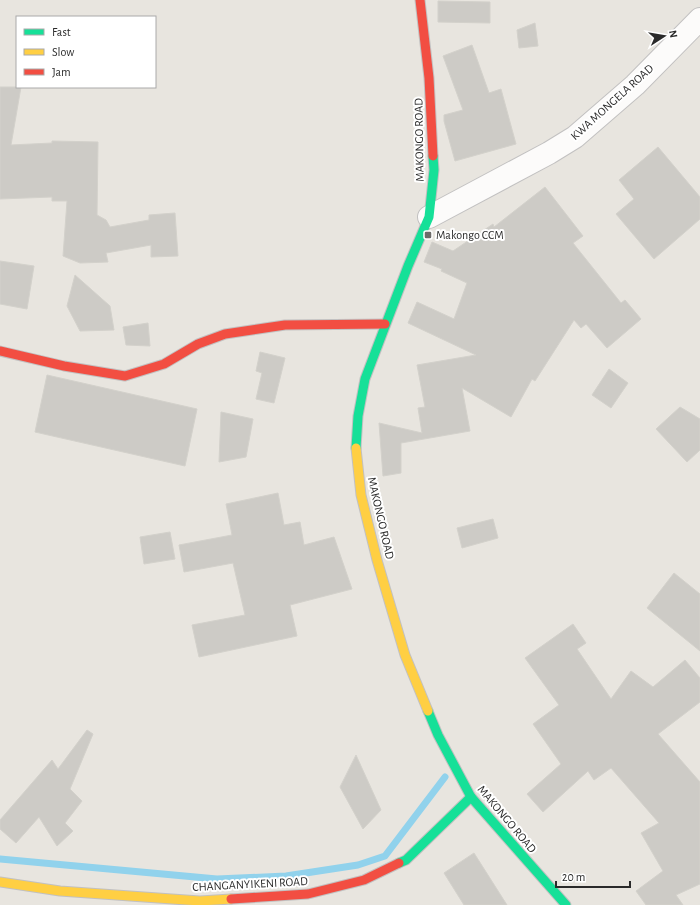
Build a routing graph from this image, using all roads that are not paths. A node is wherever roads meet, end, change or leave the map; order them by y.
1 (420, 0) edge
2 (700, 19) edge
3 (429, 217) junction
4 (385, 324) junction
5 (0, 351) edge
6 (471, 797) junction
7 (0, 882) edge
8 (566, 905) edge

1 - 3 street, MAKONGO ROAD
2 - 3 street, KWA MONGELA ROAD
3 - 4 street, MAKONGO ROAD
4 - 5 street
4 - 6 street, MAKONGO ROAD
6 - 7 street, CHANGANYIKENI ROAD
6 - 8 street, MAKONGO ROAD

